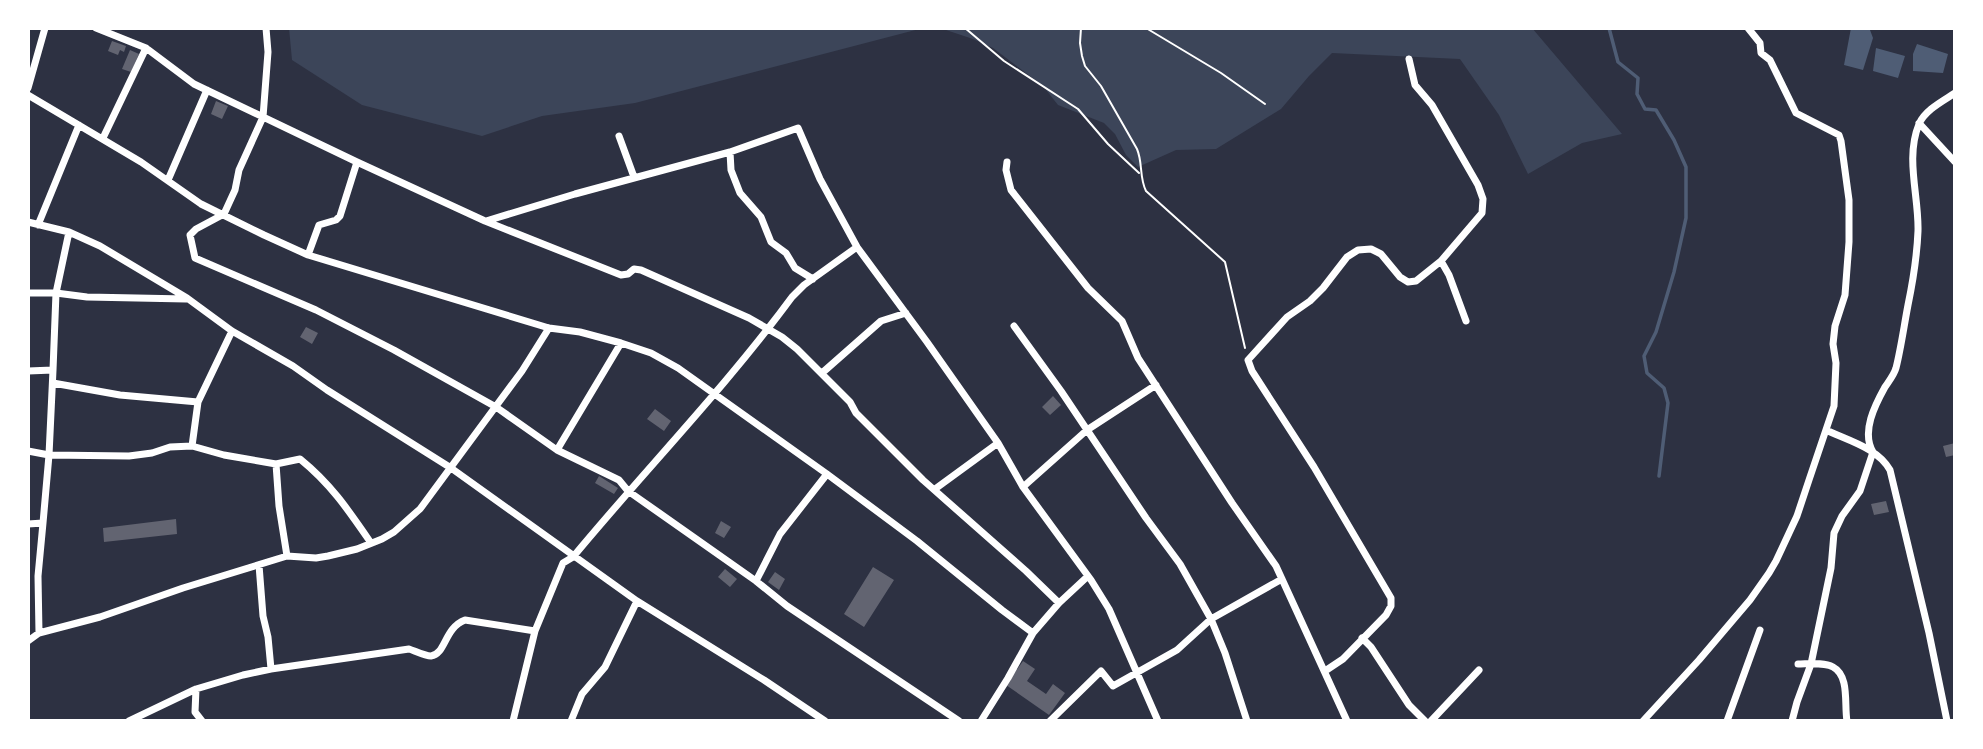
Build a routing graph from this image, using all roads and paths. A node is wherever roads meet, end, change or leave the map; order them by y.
1 (45, 28) edge
2 (96, 28) edge
3 (266, 28) edge
4 (965, 28) edge
5 (1081, 28) edge
6 (1146, 28) edge
7 (1748, 28) edge
8 (146, 48) junction
9 (1409, 60) dead end
10 (28, 88) edge
11 (207, 90) junction
12 (1955, 93) edge
13 (28, 95) edge
14 (1265, 104) dead end
15 (263, 117) junction
16 (1919, 122) junction
17 (79, 125) junction
18 (618, 136) dead end
19 (103, 138) junction
20 (730, 152) junction
21 (357, 162) junction
22 (1007, 162) dead end
23 (1955, 162) edge
24 (1140, 173) junction
25 (634, 177) junction
26 (168, 180) junction
27 (224, 214) junction
28 (485, 221) junction
29 (28, 222) edge
30 (38, 225) junction
31 (69, 232) junction
32 (857, 247) junction
33 (308, 255) junction
34 (1441, 261) junction
35 (813, 279) junction
36 (28, 293) edge
37 (56, 293) junction
38 (187, 298) junction
39 (906, 313) junction
40 (1466, 321) dead end
41 (1014, 326) dead end
42 (549, 328) junction
43 (768, 330) junction
44 (232, 331) junction
45 (621, 343) junction
46 (1248, 360) junction
47 (53, 370) junction
48 (28, 371) edge
49 (822, 373) junction
50 (53, 383) junction
51 (1156, 385) junction
52 (715, 395) junction
53 (198, 402) junction
54 (496, 407) junction
55 (1087, 430) junction
56 (1826, 430) junction
57 (998, 443) junction
58 (192, 446) junction
59 (557, 450) junction
60 (28, 451) edge
61 (1873, 452) junction
62 (49, 455) junction
63 (276, 464) junction
64 (451, 468) junction
65 (827, 474) junction
66 (1023, 487) junction
67 (935, 489) junction
68 (628, 491) junction
69 (43, 523) junction
70 (28, 524) edge
71 (371, 543) junction
72 (288, 556) junction
73 (573, 557) junction
74 (259, 565) junction
75 (1088, 576) junction
76 (1282, 579) junction
77 (756, 581) junction
78 (637, 601) junction
79 (1059, 603) junction
80 (1211, 620) junction
81 (1760, 630) dead end
82 (536, 631) junction
83 (39, 633) junction
84 (1033, 633) junction
85 (1362, 638) junction
86 (28, 641) edge
87 (1798, 664) dead end
88 (1811, 664) junction
89 (271, 668) junction
90 (1479, 670) dead end
91 (1325, 671) junction
92 (1138, 673) junction
93 (196, 689) junction
94 (129, 721) edge
95 (202, 721) edge
96 (513, 721) edge
97 (572, 721) edge
98 (825, 721) edge
99 (959, 721) edge
100 (981, 721) edge
101 (1050, 721) edge
102 (1158, 721) edge
103 (1247, 721) edge
104 (1347, 721) edge
105 (1425, 721) edge
106 (1431, 721) edge
107 (1643, 721) edge
108 (1727, 721) edge
109 (1792, 721) edge
110 (1847, 721) edge
111 (1947, 721) edge

1 - 10 street
2 - 8 street
3 - 15 street
4 - 24 path
5 - 24 path
6 - 14 path
7 - 56 street
8 - 11 street
8 - 19 street
9 - 34 street
11 - 15 street
11 - 26 street
12 - 16 street
13 - 17 street
15 - 21 street
15 - 27 street
16 - 23 street
16 - 61 street
17 - 19 street
17 - 30 street
18 - 25 street
19 - 26 street
20 - 25 street
20 - 32 street
20 - 35 street
21 - 28 street
21 - 33 street
22 - 51 street
24 - 46 path
25 - 28 street
26 - 27 street
27 - 33 street
27 - 54 street
28 - 43 street
29 - 30 street
30 - 31 street
31 - 37 street
31 - 38 street
32 - 35 street
32 - 39 street
33 - 42 street
34 - 40 street
34 - 46 street
35 - 43 street
36 - 37 street
37 - 38 street
37 - 47 street
38 - 44 street
39 - 49 street
39 - 57 street
41 - 55 street
42 - 45 street
42 - 54 street
43 - 49 street
43 - 52 street
44 - 53 street
44 - 64 street
45 - 52 street
45 - 59 street
46 - 85 street
47 - 48 street
47 - 50 street
49 - 67 street
50 - 53 street
50 - 62 street
51 - 55 street
51 - 76 street
52 - 65 street
52 - 68 street
53 - 58 street
54 - 59 street
54 - 64 street
55 - 66 street
55 - 80 street
56 - 61 street
56 - 107 street
57 - 66 street
57 - 67 street
58 - 62 street
58 - 63 street
59 - 68 street
60 - 62 street
61 - 88 street
61 - 111 street
62 - 69 street
63 - 71 street
63 - 72 street
64 - 71 street
64 - 73 street
65 - 77 street
65 - 84 street
66 - 75 street
67 - 79 street
68 - 73 street
68 - 77 street
69 - 70 street
69 - 83 street
71 - 72 street
72 - 74 street
73 - 78 street
73 - 82 street
74 - 83 street
74 - 89 street
75 - 79 street
75 - 92 street
76 - 80 street
76 - 91 street
77 - 99 street
78 - 97 street
78 - 98 street
79 - 84 street
80 - 92 street
80 - 103 street
81 - 108 street
82 - 89 street
82 - 96 street
83 - 86 street
84 - 100 street
85 - 91 street
85 - 105 street
87 - 88 street
88 - 109 street
88 - 110 street
89 - 93 street
90 - 106 street
91 - 104 street
92 - 101 street
92 - 102 street
93 - 94 street
93 - 95 street

